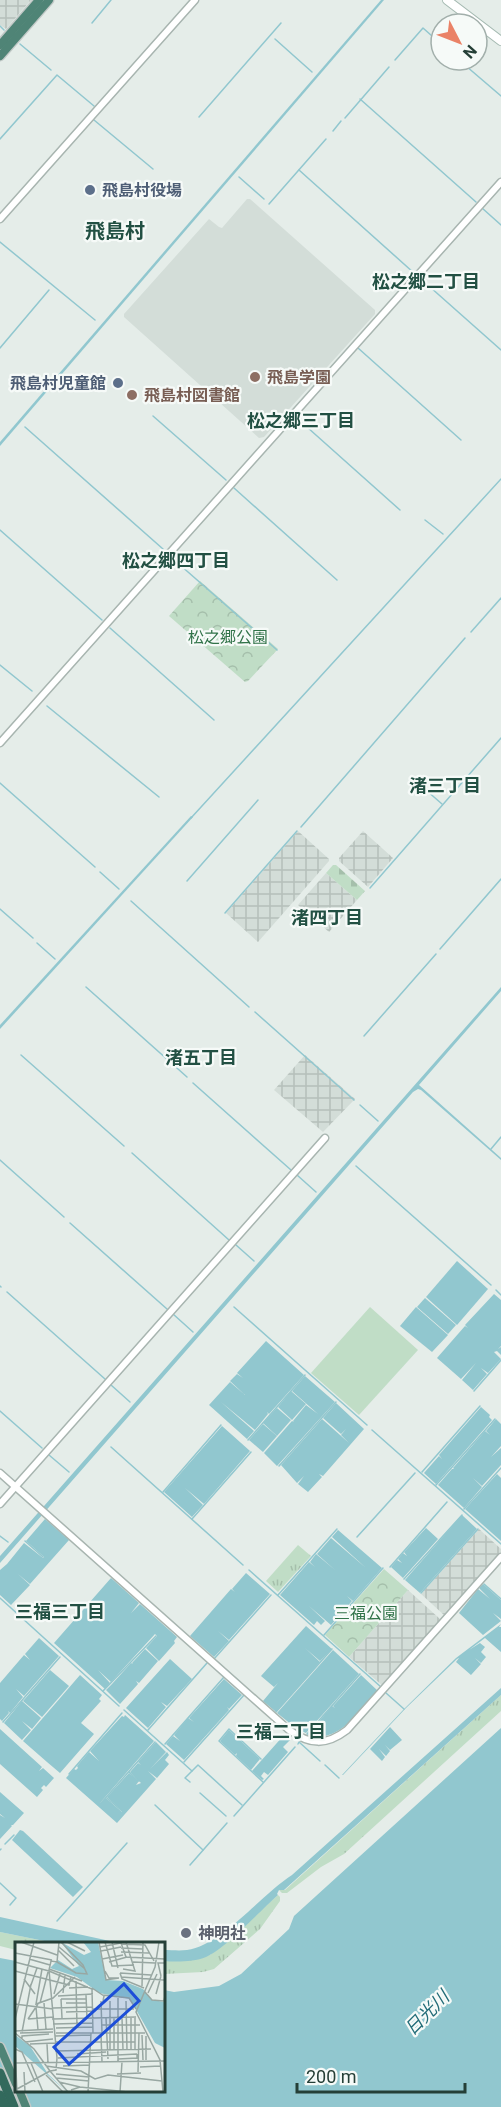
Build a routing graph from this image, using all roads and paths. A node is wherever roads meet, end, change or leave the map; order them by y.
1 (39, 0) edge
2 (49, 0) edge
3 (195, 0) edge
4 (447, 0) edge
5 (501, 41) edge
6 (0, 45) edge
7 (0, 56) edge
8 (501, 182) edge
9 (0, 219) edge
10 (0, 743) edge
11 (325, 1138) dead end
12 (0, 1473) edge
13 (16, 1487) junction
14 (0, 1504) edge
15 (501, 1557) edge
16 (0, 2046) edge
17 (0, 2073) edge
18 (15, 2082) edge
19 (19, 2092) edge
20 (0, 2095) edge
21 (5, 2107) edge
22 (14, 2107) edge
23 (26, 2107) edge

1 - 6 highway
2 - 7 highway
3 - 9 street
4 - 5 main road
8 - 10 street
11 - 13 street
12 - 13 street
13 - 14 street
13 - 15 street
16 - 18 highway
17 - 22 highway
19 - 23 highway
20 - 21 highway

